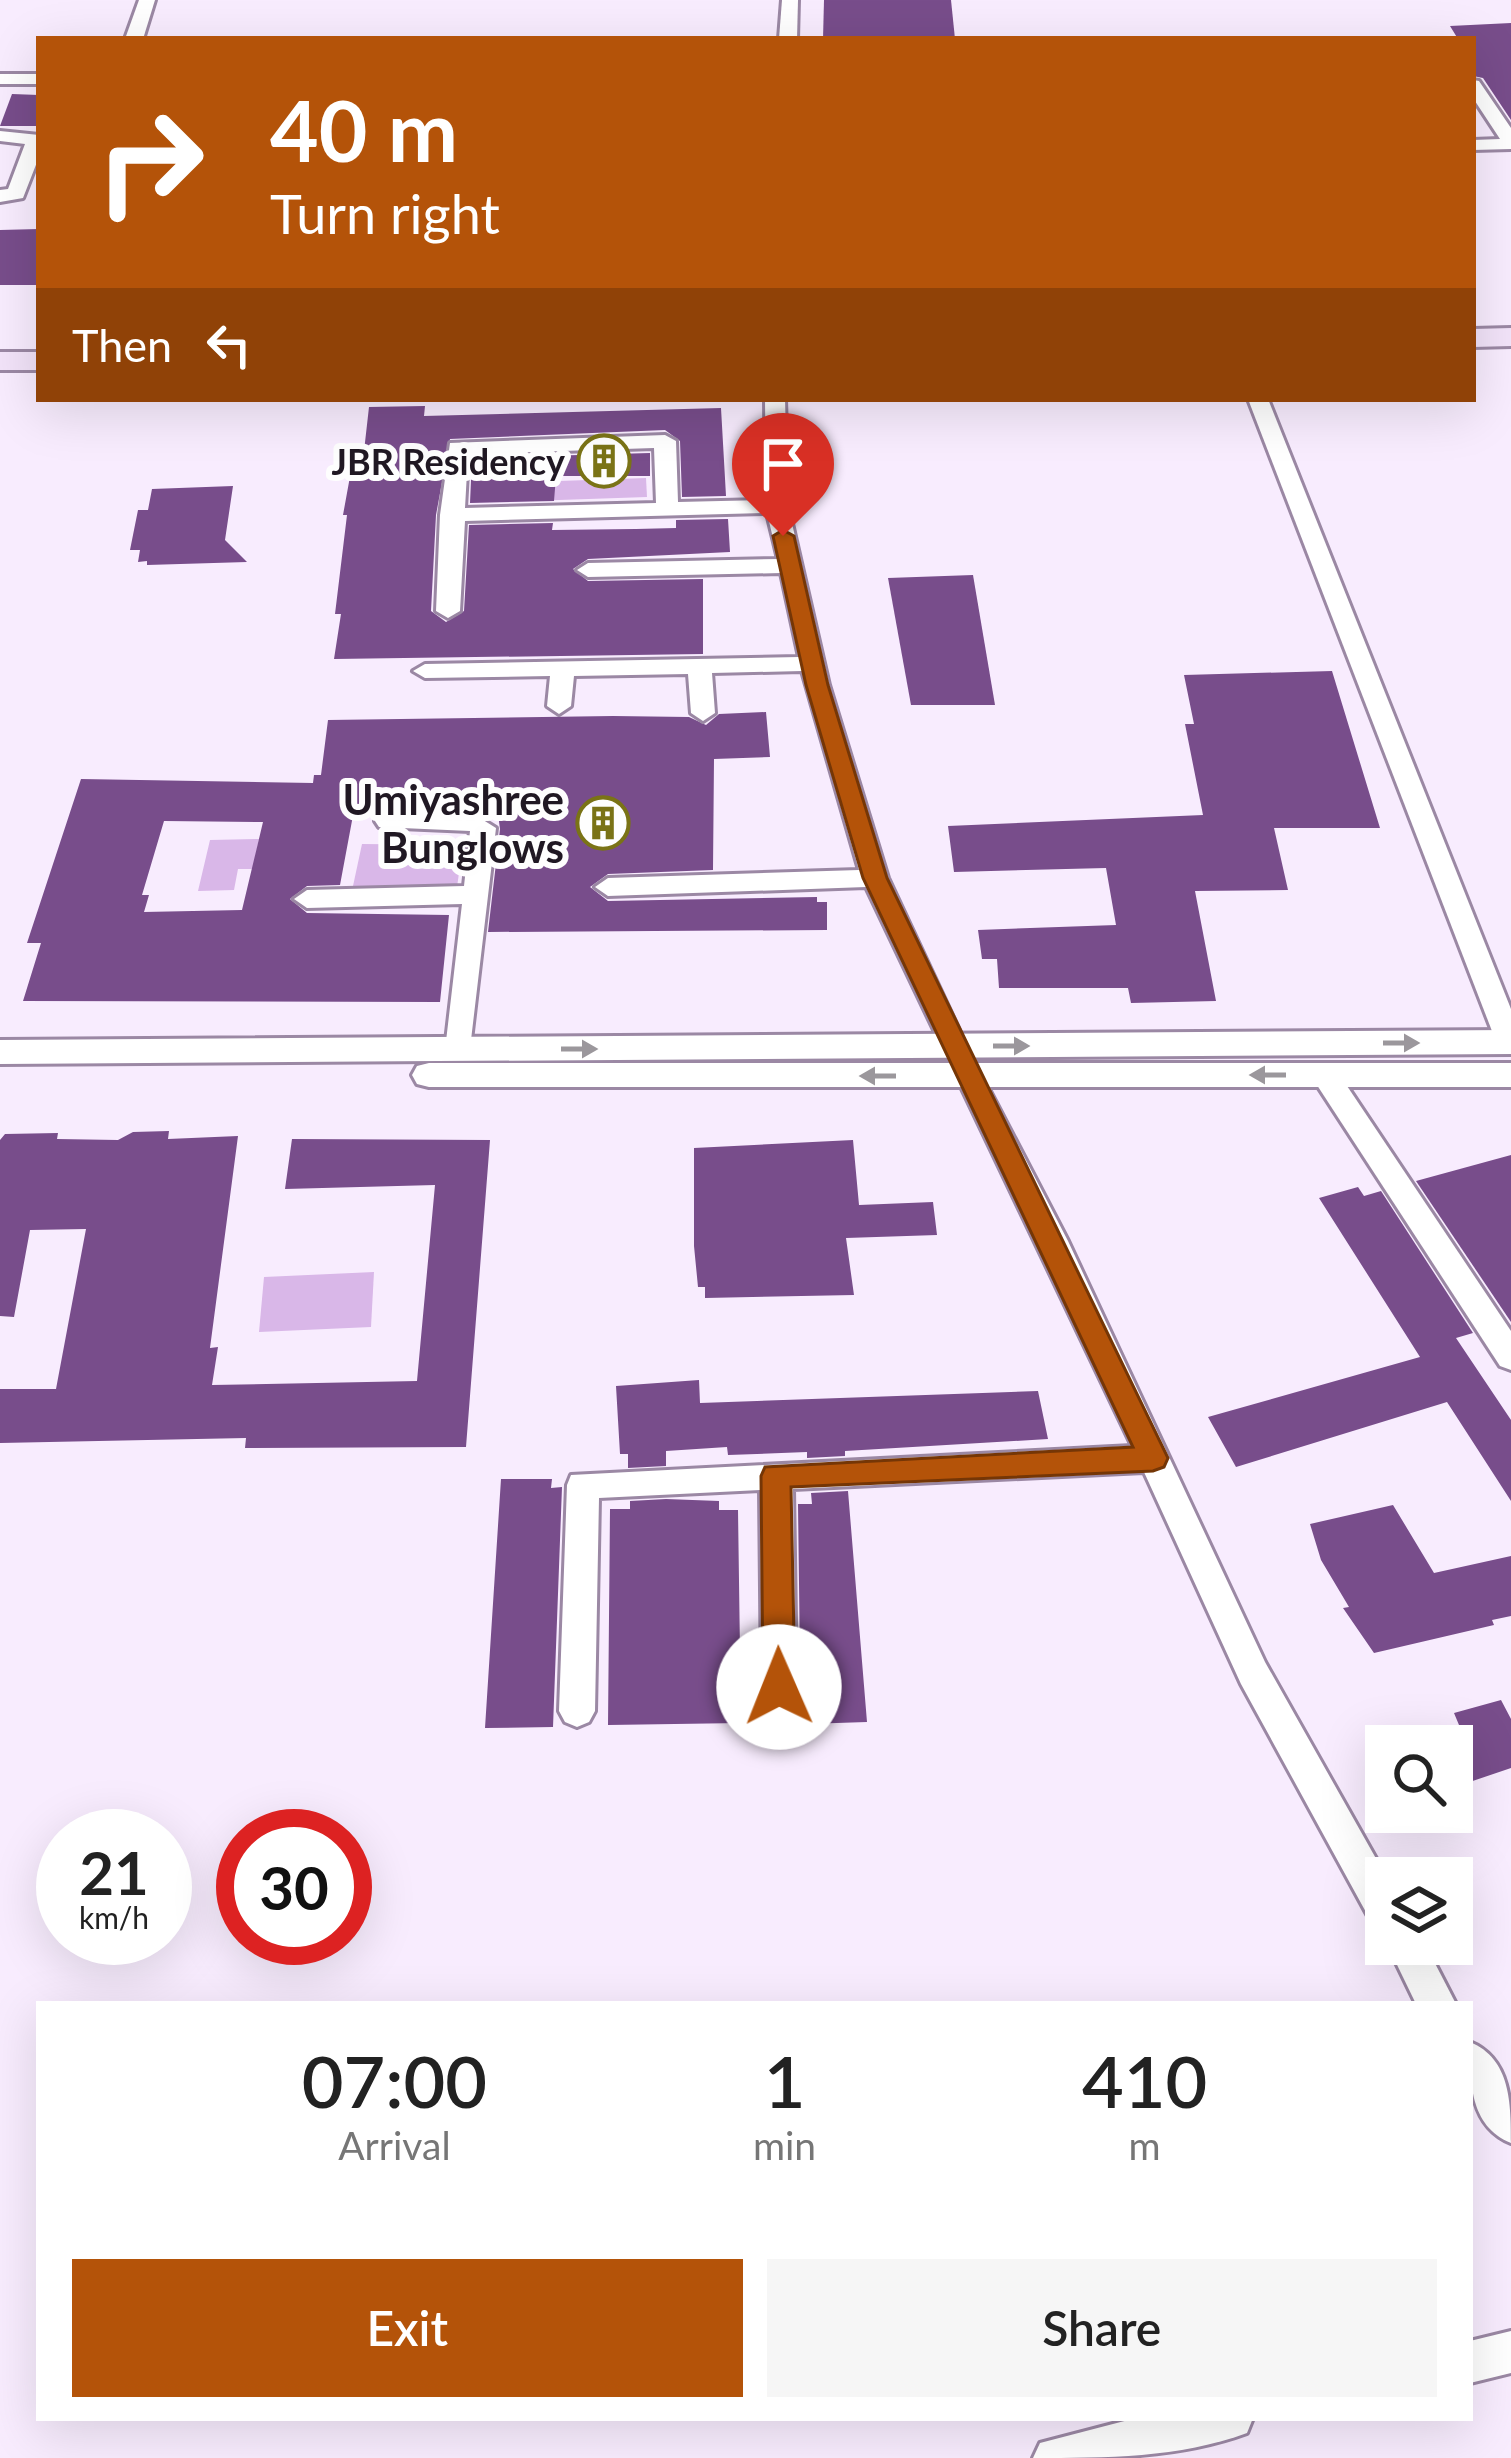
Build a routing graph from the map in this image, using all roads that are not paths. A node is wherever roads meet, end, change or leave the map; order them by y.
1 (147, 0) edge
2 (790, 0) edge
3 (135, 36) edge
4 (788, 36) edge
5 (0, 79) edge
6 (36, 79) edge
7 (1476, 90) edge
8 (0, 136) edge
9 (1511, 143) edge
10 (1476, 146) edge
11 (0, 196) edge
12 (1511, 315) edge
13 (1476, 316) edge
14 (36, 333) edge
15 (0, 334) edge
16 (1511, 337) edge
17 (1476, 338) edge
18 (0, 361) edge
19 (36, 361) edge
20 (775, 402) edge
21 (1259, 402) edge
22 (777, 506) junction
23 (667, 509) junction
24 (451, 515) junction
25 (790, 566) junction
26 (588, 570) dead end
27 (448, 611) dead end
28 (813, 664) junction
29 (699, 666) junction
30 (562, 669) junction
31 (425, 671) dead end
32 (559, 706) dead end
33 (703, 713) dead end
34 (388, 820) dead end
35 (875, 878) junction
36 (608, 887) dead end
37 (477, 895) junction
38 (308, 899) dead end
39 (1511, 1043) edge
40 (459, 1050) junction
41 (0, 1052) edge
42 (962, 1061) junction
43 (0, 1073) edge
44 (1325, 1075) junction
45 (1511, 1075) edge
46 (1511, 1357) edge
47 (1153, 1458) junction
48 (776, 1476) junction
49 (779, 1687) dead end
50 (577, 1711) dead end
51 (1365, 1874) edge
52 (1416, 1965) edge
53 (1435, 2001) edge
54 (1473, 2065) edge
55 (1511, 2122) edge
56 (1511, 2353) edge
57 (1473, 2361) edge
58 (1219, 2421) edge
59 (1055, 2458) edge

1 - 3 street
2 - 4 street
5 - 6 street
7 - 9 street
8 - 11 street
9 - 10 street
12 - 13 main road
14 - 15 main road
16 - 17 main road
18 - 19 main road
20 - 22 street
21 - 39 street
22 - 23 street
22 - 25 street
23 - 24 street
23 - 24 street
24 - 27 street
25 - 26 street
25 - 28 street
28 - 29 street
28 - 35 street
29 - 30 street
29 - 33 street
30 - 31 street
30 - 32 street
34 - 37 street
35 - 36 street
35 - 42 street
37 - 38 street
37 - 40 street
42 -> 39 street
40 - 41 street
40 -> 42 street
42 -> 43 street
44 -> 42 street
42 - 47 street
44 - 45 street
44 - 46 street
47 - 48 street
47 - 51 street
48 - 49 street
48 - 50 street
52 - 53 street
54 - 55 street
56 - 57 street
58 - 59 street

